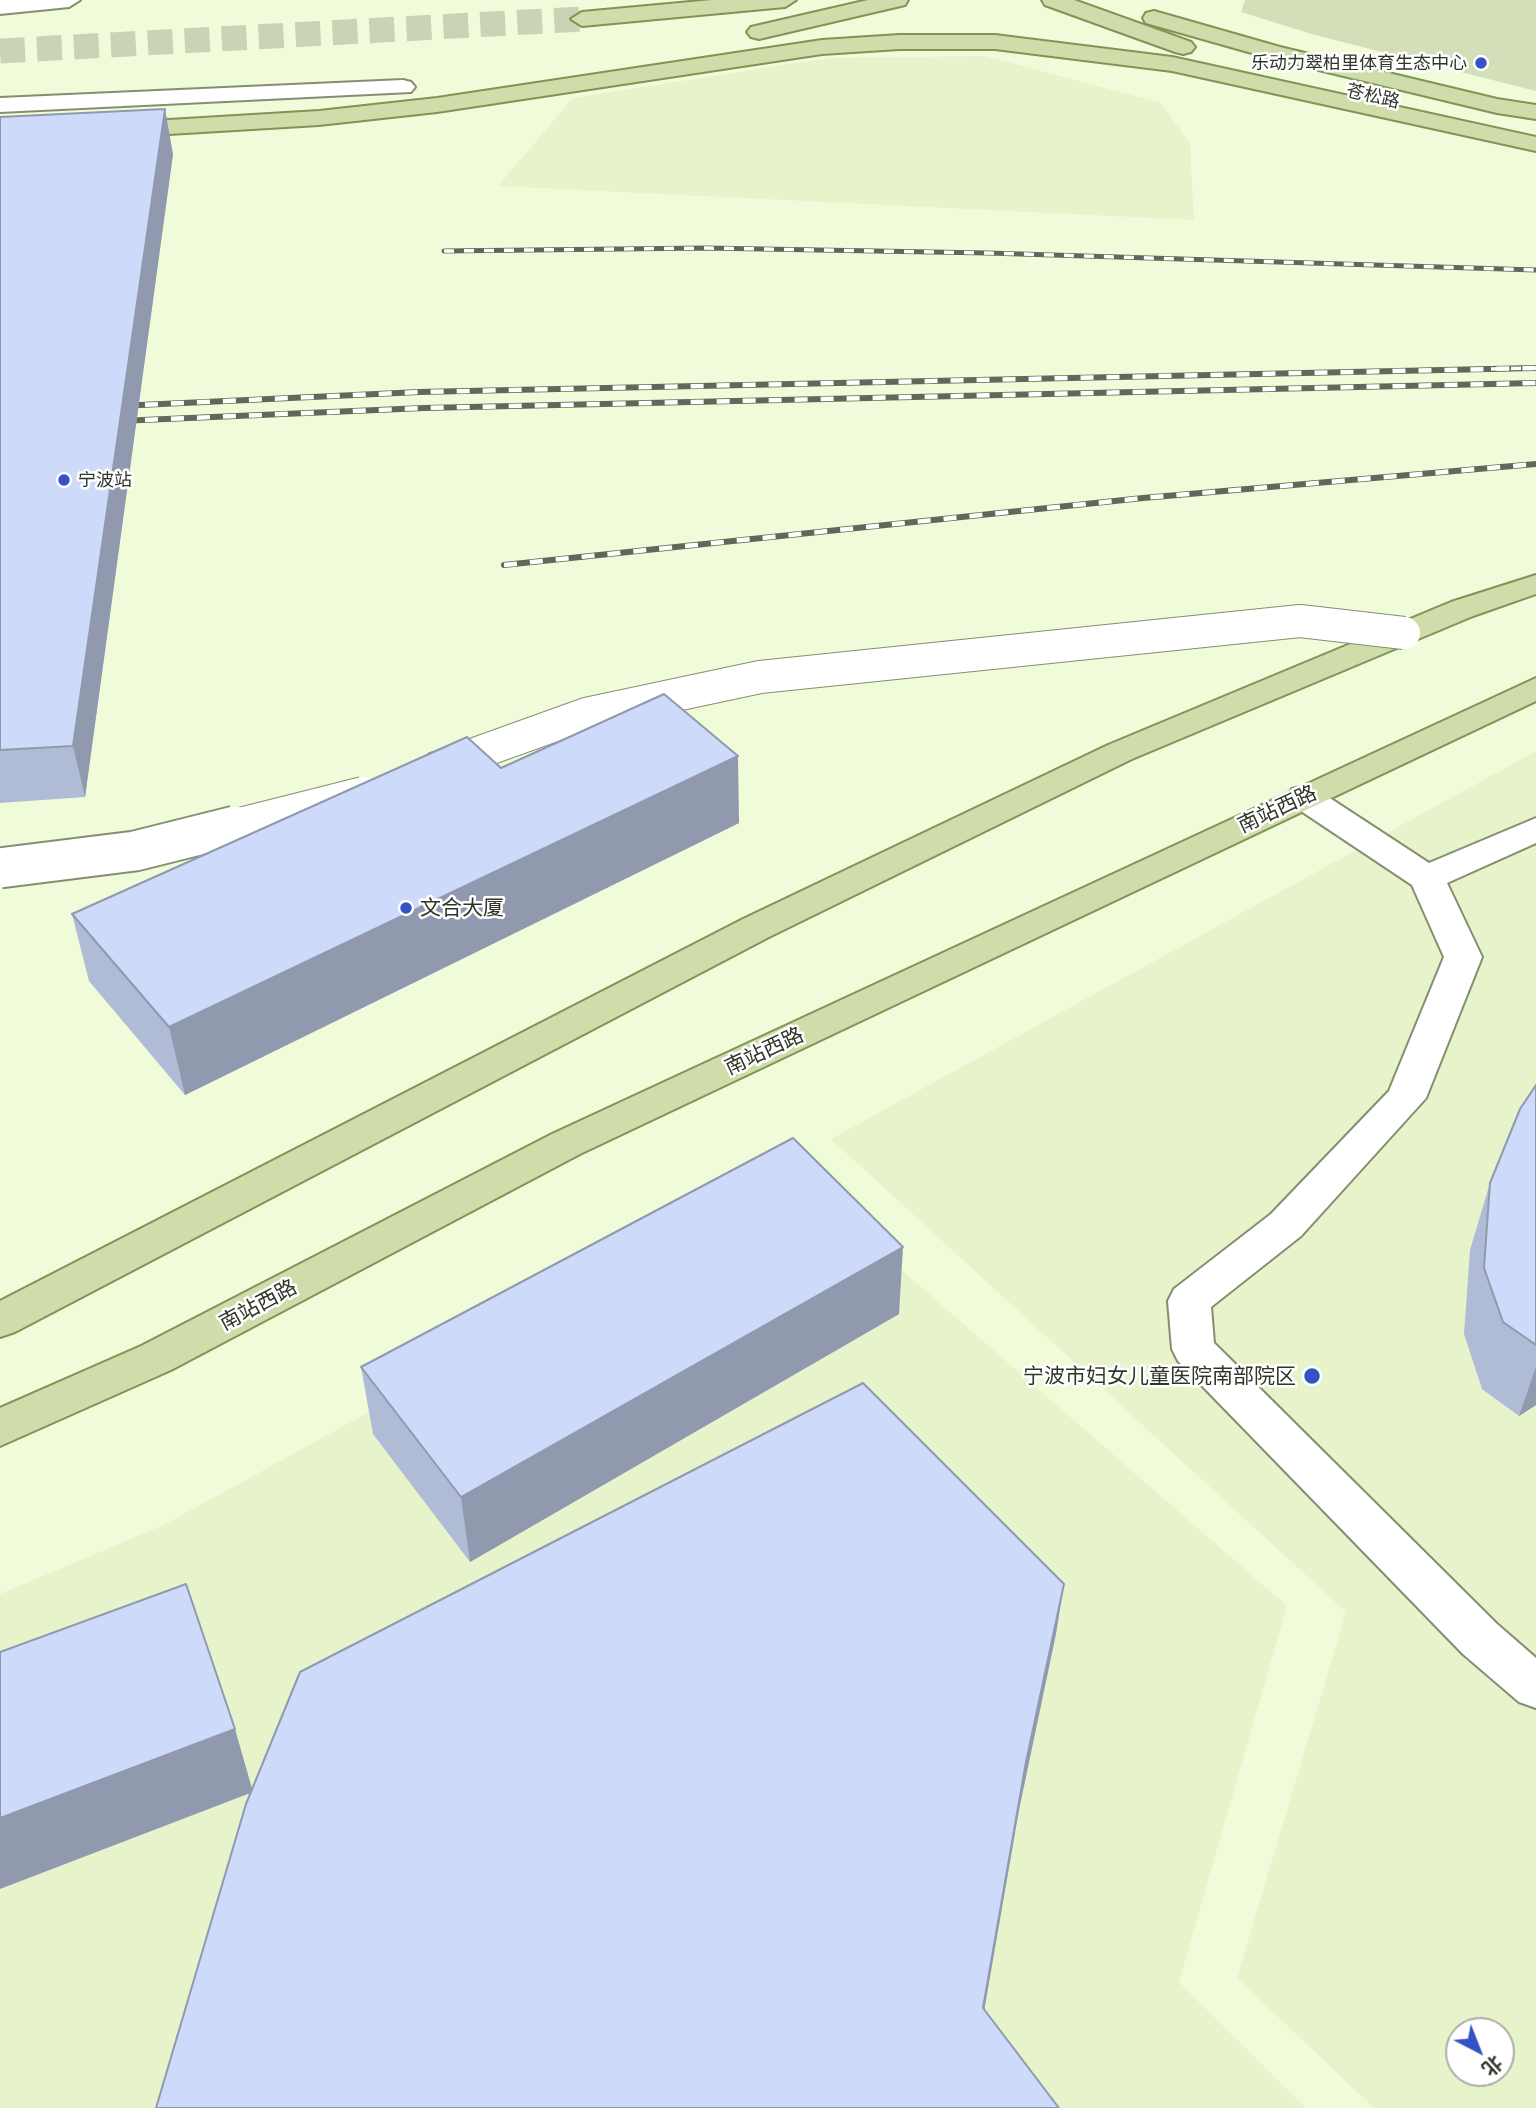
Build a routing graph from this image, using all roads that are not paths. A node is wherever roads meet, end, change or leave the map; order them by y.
1 (69, 0) edge
2 (785, 0) edge
3 (897, 0) edge
4 (1053, 0) edge
5 (1109, 0) edge
6 (0, 7) edge
7 (582, 19) tunnel mouth
8 (403, 87) junction
9 (0, 105) edge
10 (1536, 112) edge
11 (105, 121) junction
12 (0, 125) edge
13 (1536, 132) edge
14 (1536, 144) edge
15 (1536, 584) edge
16 (1405, 633) junction
17 (1536, 688) edge
18 (1304, 797) junction
19 (1536, 829) edge
20 (135, 852) junction
21 (0, 860) edge
22 (0, 868) edge
23 (1427, 878) junction
24 (0, 1320) edge
25 (0, 1428) edge
26 (1536, 1687) edge

1 - 6 lane
2 - 7 main road
3 - 8 main road
4 - 13 main road, 苍松路
5 - 10 main road, 苍松路
8 - 9 lane
8 - 11 main road
11 - 12 main road
11 - 14 main road
15 - 16 main road
16 - 20 lane, bridge
16 - 24 main road
17 - 18 main road, 南站西路
18 - 23 lane
18 - 25 main road, 南站西路
19 - 23 lane
20 - 21 lane, bridge
20 - 22 lane, bridge
23 - 26 lane

